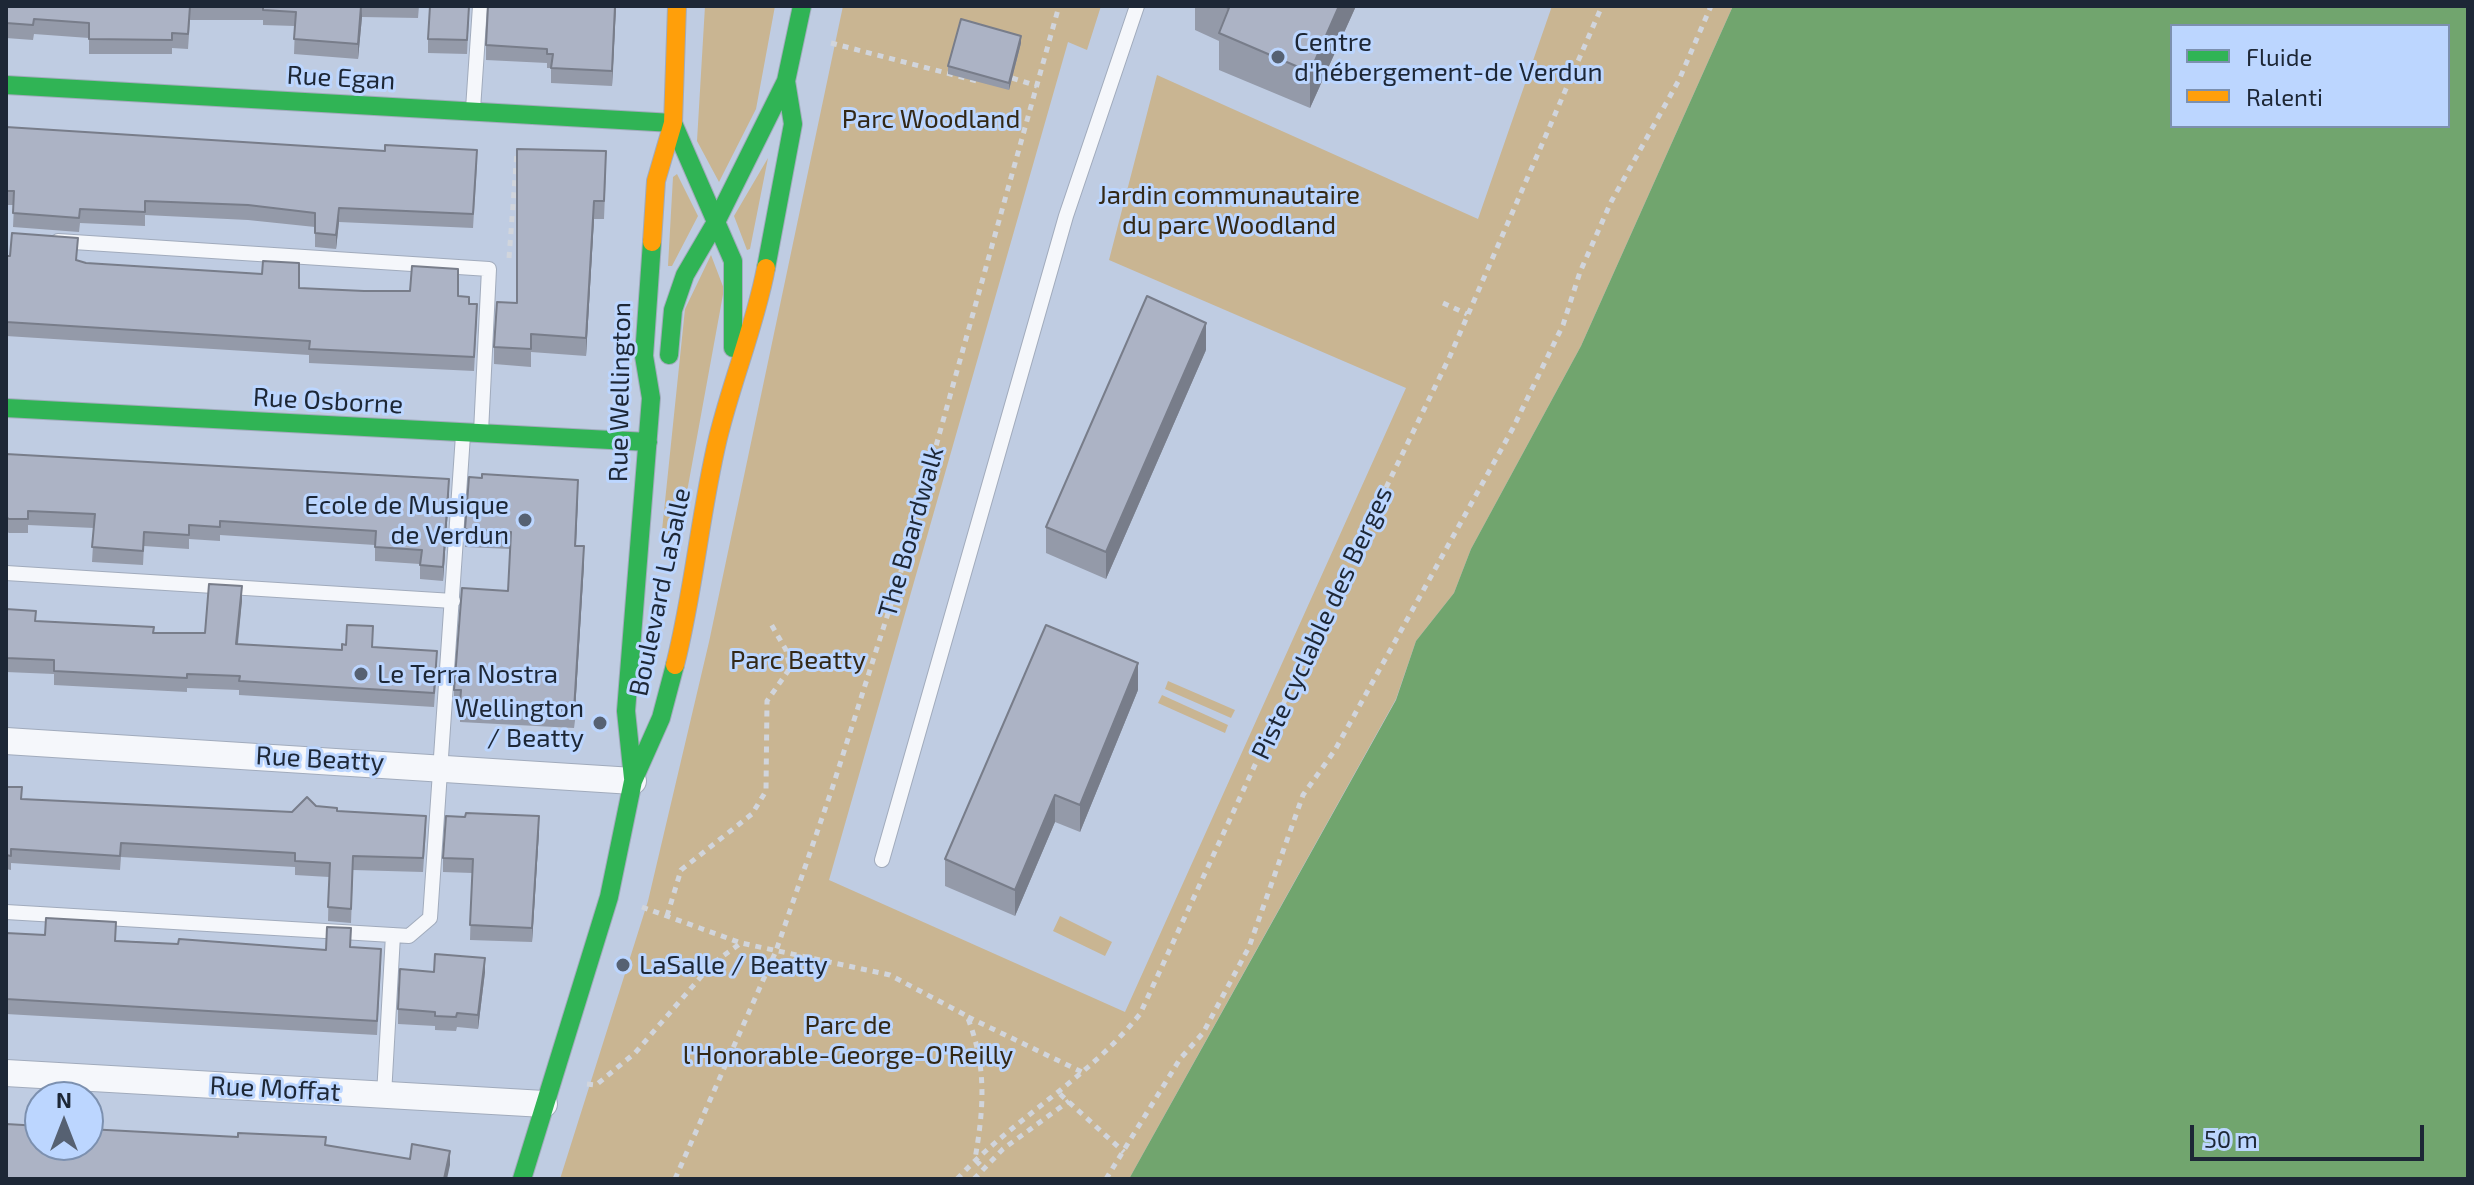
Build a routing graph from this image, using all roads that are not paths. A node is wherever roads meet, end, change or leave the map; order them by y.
1 (480, 6) edge
2 (677, 6) edge
3 (802, 6) edge
4 (1137, 6) edge
5 (786, 81) junction
6 (6, 85) edge
7 (473, 112) junction
8 (673, 123) junction
9 (716, 222) junction
10 (49, 240) edge
11 (736, 367) junction
12 (651, 398) junction
13 (6, 408) edge
14 (472, 435) junction
15 (648, 442) junction
16 (6, 573) edge
17 (453, 601) junction
18 (6, 741) edge
19 (440, 766) junction
20 (633, 781) junction
21 (882, 860) dead end
22 (6, 912) edge
23 (393, 935) junction
24 (6, 1073) edge
25 (384, 1095) junction
26 (544, 1104) junction
27 (522, 1179) edge

1 - 7 lane
2 - 8 main road, Rue Wellington
3 - 5 main road, Boulevard LaSalle
4 - 21 lane
5 - 9 main road
5 - 11 main road, Boulevard LaSalle
6 - 7 main road, Rue Egan
7 - 8 main road, Rue Egan
8 - 9 main road
8 - 12 main road, Rue Wellington
9 - 11 main road
9 - 12 main road
10 - 14 lane
11 - 20 main road, Boulevard LaSalle
12 - 15 main road, Rue Wellington
13 - 14 main road, Rue Osborne
14 - 15 main road, Rue Osborne
14 - 17 lane
15 - 20 main road, Rue Wellington
16 - 17 lane
17 - 19 lane
18 - 19 street, Rue Beatty
19 - 20 street, Rue Beatty
19 - 23 lane
20 - 26 main road, Boulevard LaSalle
22 - 23 lane
23 - 25 lane
24 - 25 street, Rue Moffat
25 - 26 street, Rue Moffat
26 - 27 main road, Boulevard LaSalle

